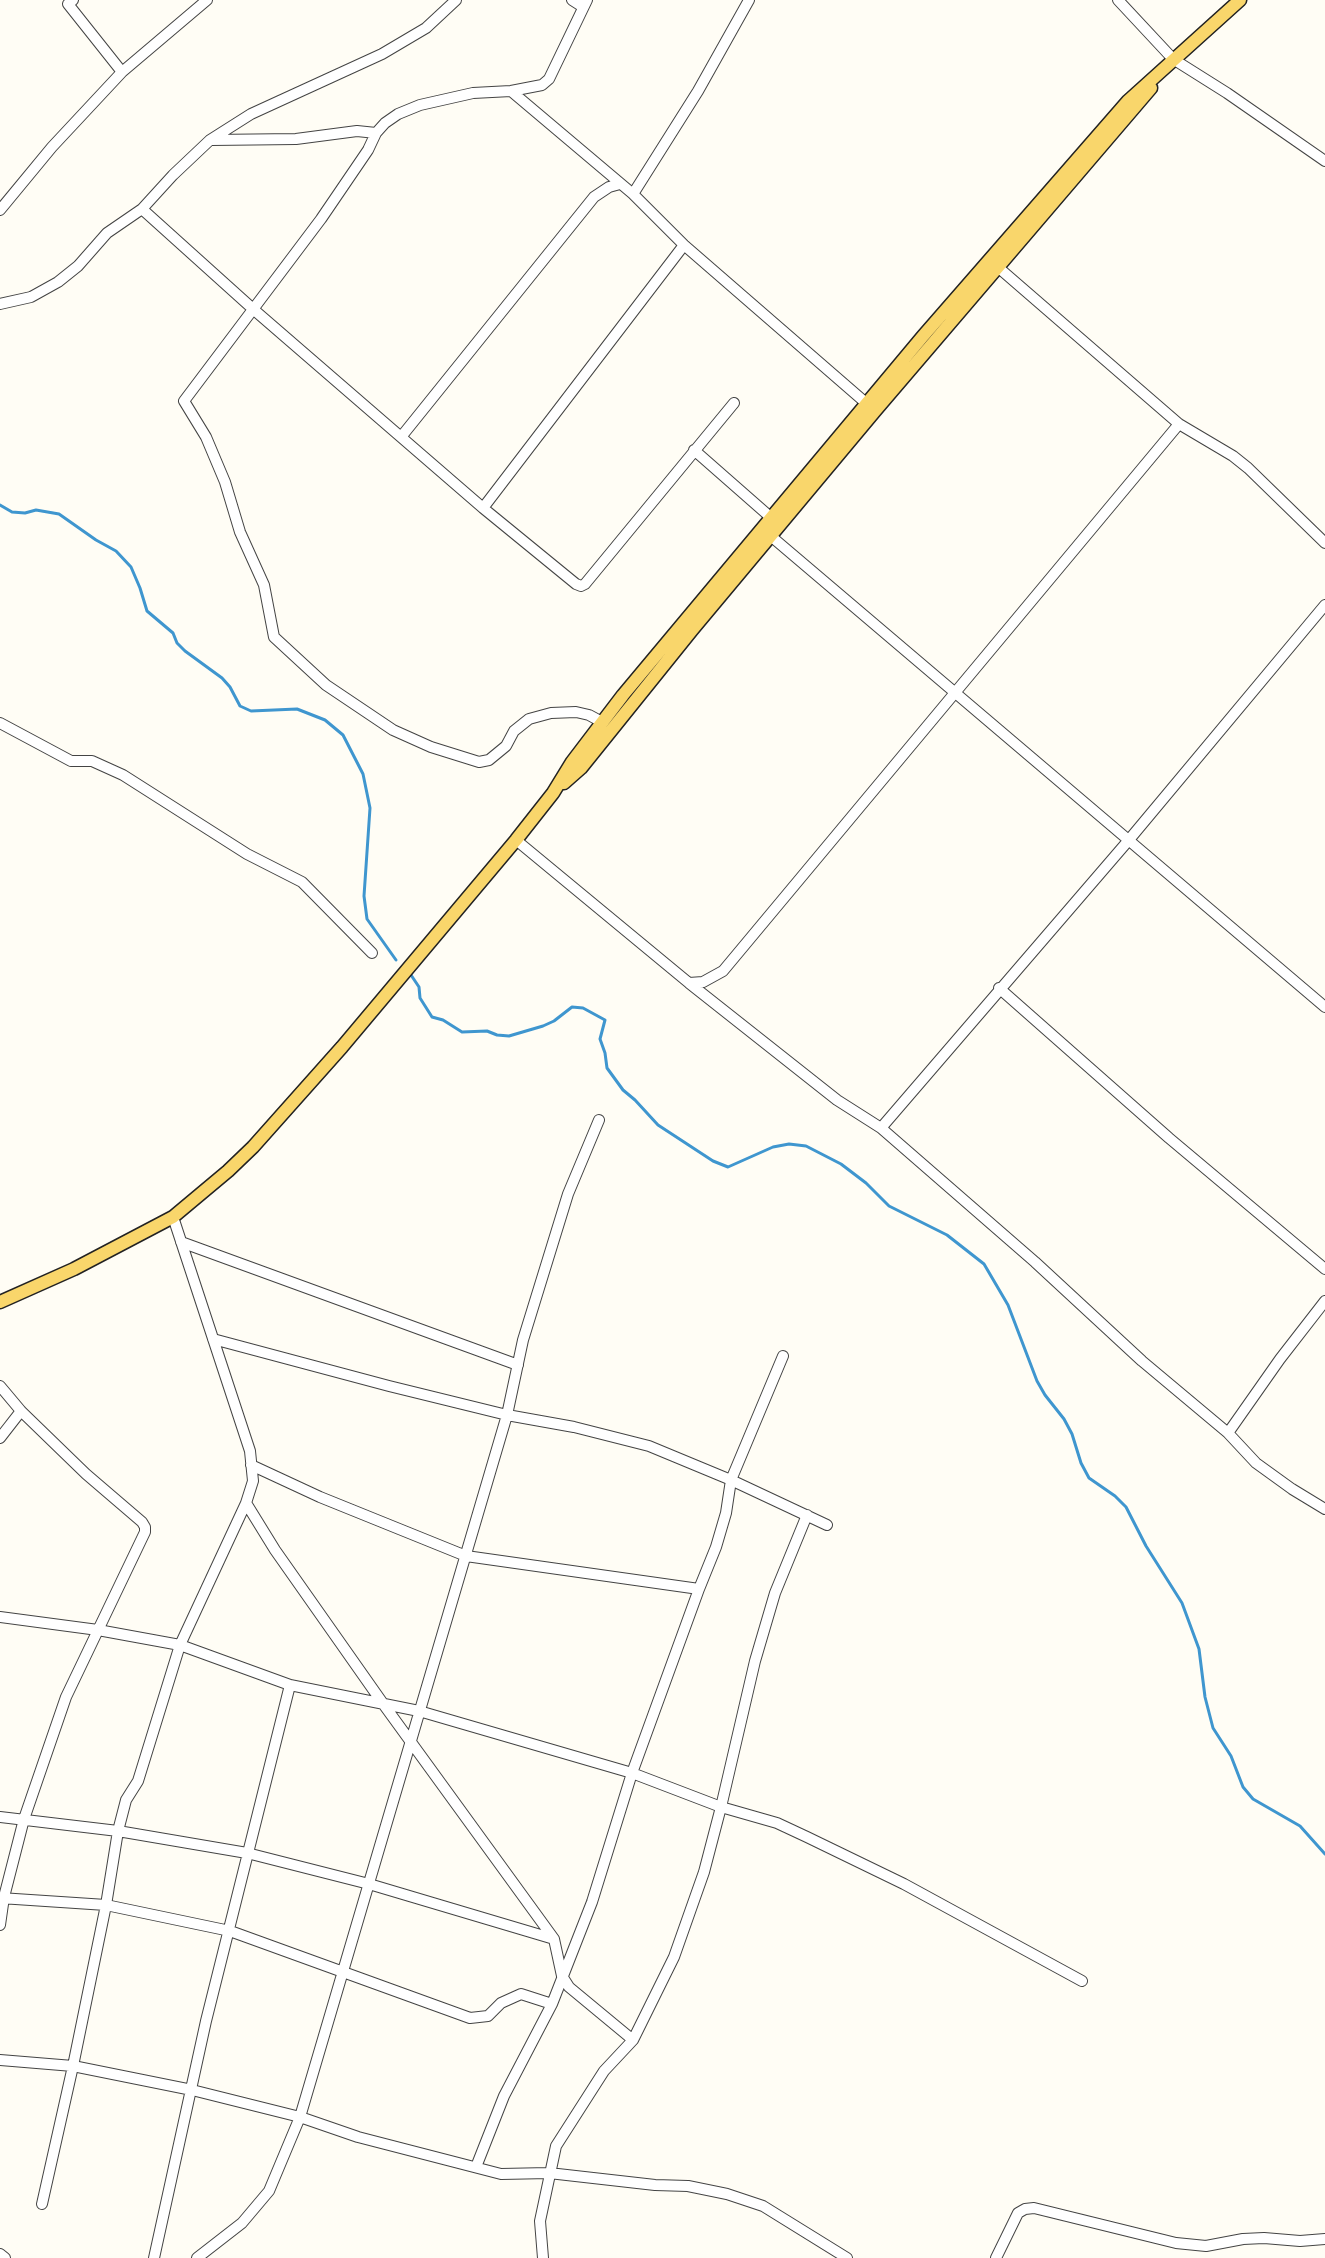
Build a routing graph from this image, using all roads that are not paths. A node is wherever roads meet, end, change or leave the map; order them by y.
1 (207, 0) edge
2 (456, 0) edge
3 (572, 0) edge
4 (749, 0) edge
5 (1118, 0) edge
6 (1240, 0) edge
7 (69, 2) edge
8 (585, 4) edge
9 (1173, 60) junction
10 (122, 72) junction
11 (512, 91) junction
12 (376, 133) junction
13 (210, 140) junction
14 (1325, 161) edge
15 (620, 184) junction
16 (633, 194) junction
17 (142, 209) junction
18 (0, 210) edge
19 (684, 245) junction
20 (994, 263) junction
21 (0, 304) edge
22 (253, 309) junction
23 (734, 403) dead end
24 (866, 403) junction
25 (1179, 424) junction
26 (401, 438) junction
27 (694, 450) junction
28 (483, 508) junction
29 (775, 521) junction
30 (766, 532) junction
31 (1325, 543) edge
32 (1325, 605) edge
33 (955, 693) junction
34 (602, 722) junction
35 (0, 723) edge
36 (552, 793) junction
37 (516, 840) junction
38 (1128, 841) junction
39 (372, 953) dead end
40 (689, 983) junction
41 (999, 988) junction
42 (1325, 1007) edge
43 (599, 1120) dead end
44 (880, 1128) junction
45 (173, 1217) junction
46 (182, 1242) junction
47 (1325, 1269) edge
48 (1325, 1301) edge
49 (0, 1302) edge
50 (213, 1339) junction
51 (784, 1356) dead end
52 (518, 1365) junction
53 (0, 1386) edge
54 (21, 1412) junction
55 (507, 1415) junction
56 (1228, 1433) junction
57 (0, 1438) edge
58 (252, 1465) junction
59 (731, 1480) junction
60 (246, 1503) junction
61 (1325, 1509) edge
62 (807, 1515) junction
63 (827, 1525) dead end
64 (466, 1556) junction
65 (699, 1589) junction
66 (0, 1617) edge
67 (98, 1630) junction
68 (180, 1646) junction
69 (290, 1685) junction
70 (384, 1705) junction
71 (419, 1711) junction
72 (410, 1741) junction
73 (632, 1773) junction
74 (721, 1807) junction
75 (0, 1817) edge
76 (24, 1818) junction
77 (118, 1831) junction
78 (246, 1853) junction
79 (369, 1884) junction
80 (2, 1897) edge
81 (106, 1905) junction
82 (0, 1925) edge
83 (230, 1931) junction
84 (554, 1940) junction
85 (343, 1973) junction
86 (562, 1976) junction
87 (1082, 1982) dead end
88 (552, 2004) junction
89 (633, 2040) junction
90 (0, 2060) edge
91 (73, 2066) junction
92 (192, 2090) junction
93 (300, 2117) junction
94 (476, 2167) junction
95 (549, 2173) junction
96 (42, 2204) dead end
97 (1325, 2239) edge
98 (0, 2254) edge
99 (5, 2258) edge
100 (154, 2258) edge
101 (197, 2258) edge
102 (543, 2258) edge
103 (847, 2258) edge
104 (996, 2258) edge

1 - 10 street
2 - 13 street
3 - 8 street
4 - 16 street
5 - 9 street
6 - 9 main road
7 - 10 street
8 - 11 street
9 - 14 street
9 - 20 main road
10 - 18 street
11 - 12 street
11 - 15 street
12 - 13 street
12 - 22 street
13 - 17 street
15 - 16 street
15 - 26 street
16 - 19 street
17 - 21 street
17 - 22 street
19 - 24 street
19 - 28 street
20 - 24 main road
20 - 25 street
20 - 29 main road
22 - 26 street
22 - 34 street
23 - 27 street
24 - 29 main road
25 - 31 street
25 - 33 street
26 - 28 street
27 - 28 street
27 - 29 street
29 - 30 main road
30 - 33 street
30 - 34 main road
30 - 36 main road
32 - 38 street
33 - 38 street
33 - 40 street
34 - 36 main road
35 - 39 street
36 - 37 main road
37 - 40 street
37 - 45 main road
38 - 41 street
38 - 42 street
40 - 44 street
41 - 44 street
41 - 47 street
43 - 52 street
44 - 56 street
45 - 46 street
45 - 49 main road
46 - 50 street
46 - 52 street
48 - 56 street
50 - 55 street
50 - 58 street
51 - 59 street
52 - 55 street
53 - 54 street
54 - 57 street
54 - 67 street
55 - 59 street
55 - 64 street
56 - 61 street
58 - 60 street
58 - 64 street
59 - 62 street
59 - 65 street
60 - 68 street
60 - 70 street
62 - 63 street
62 - 74 street
64 - 65 street
64 - 71 street
65 - 73 street
66 - 67 street
67 - 68 street
67 - 76 street
68 - 69 street
68 - 77 street
69 - 70 street
69 - 78 street
70 - 71 street
70 - 72 street
71 - 72 street
71 - 73 street
72 - 79 street
72 - 84 street
73 - 74 street
73 - 86 street
74 - 87 street
74 - 89 street
75 - 76 street
76 - 77 street
76 - 80 street
77 - 78 street
77 - 81 street
78 - 79 street
78 - 83 street
79 - 84 street
79 - 85 street
80 - 81 street
80 - 82 street
81 - 83 street
81 - 91 street
83 - 85 street
83 - 92 street
84 - 86 street
85 - 88 street
85 - 93 street
86 - 88 street
86 - 89 street
88 - 94 street
89 - 95 street
90 - 91 street
91 - 92 street
91 - 96 street
92 - 93 street
92 - 100 street
93 - 94 street
93 - 101 street
94 - 95 street
95 - 102 street
95 - 103 street
97 - 104 street
98 - 99 street

